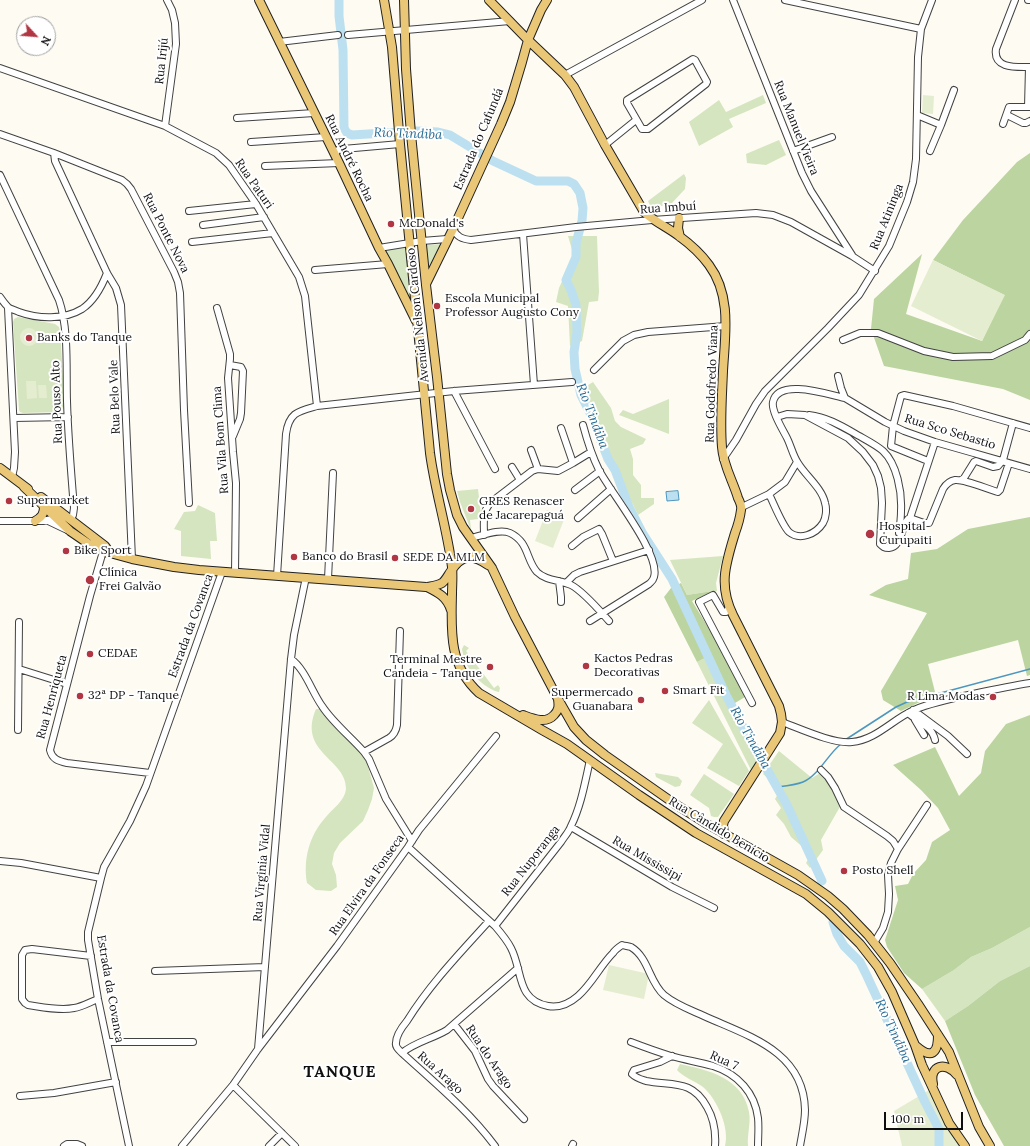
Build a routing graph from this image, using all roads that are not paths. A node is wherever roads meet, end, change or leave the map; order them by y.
1 (167, 0) edge
2 (259, 0) edge
3 (384, 0) edge
4 (404, 0) edge
5 (489, 0) edge
6 (547, 0) edge
7 (702, 0) edge
8 (733, 0) edge
9 (785, 0) edge
10 (932, 0) edge
11 (1015, 0) edge
12 (510, 21) junction
13 (921, 29) junction
14 (404, 30) junction
15 (390, 31) junction
16 (338, 35) dead end
17 (348, 35) dead end
18 (528, 40) junction
19 (280, 42) junction
20 (1030, 67) edge
21 (0, 68) edge
22 (565, 75) junction
23 (954, 90) dead end
24 (1029, 107) edge
25 (314, 113) junction
26 (917, 115) junction
27 (1007, 115) junction
28 (237, 118) dead end
29 (636, 120) junction
30 (1030, 122) edge
31 (1003, 124) dead end
32 (941, 125) junction
33 (165, 126) junction
34 (0, 134) edge
35 (326, 137) junction
36 (832, 137) dead end
37 (251, 142) dead end
38 (400, 144) junction
39 (605, 145) junction
40 (930, 151) dead end
41 (793, 152) junction
42 (54, 154) junction
43 (335, 154) junction
44 (339, 163) junction
45 (265, 166) dead end
46 (0, 175) edge
47 (256, 204) junction
48 (189, 211) dead end
49 (264, 217) junction
50 (680, 218) junction
51 (652, 220) junction
52 (204, 225) dead end
53 (453, 229) junction
54 (273, 232) junction
55 (523, 234) junction
56 (680, 237) junction
57 (447, 239) junction
58 (422, 241) junction
59 (192, 242) dead end
60 (410, 242) junction
61 (379, 248) junction
62 (852, 256) junction
63 (388, 264) junction
64 (315, 270) dead end
65 (875, 271) junction
66 (107, 273) junction
67 (426, 285) junction
68 (0, 297) edge
69 (8, 308) junction
70 (217, 308) dead end
71 (63, 316) junction
72 (418, 325) junction
73 (726, 326) junction
74 (1030, 334) edge
75 (843, 340) dead end
76 (230, 365) junction
77 (594, 370) dead end
78 (838, 376) dead end
79 (572, 382) dead end
80 (534, 385) junction
81 (454, 392) junction
82 (439, 394) junction
83 (425, 395) junction
84 (845, 398) junction
85 (318, 406) junction
86 (805, 415) junction
87 (68, 417) junction
88 (777, 417) junction
89 (14, 418) junction
90 (1013, 424) junction
91 (583, 425) dead end
92 (893, 426) junction
93 (560, 428) dead end
94 (1030, 428) edge
95 (232, 438) junction
96 (935, 442) junction
97 (531, 450) dead end
98 (591, 452) junction
99 (723, 459) junction
100 (928, 461) junction
101 (797, 462) junction
102 (1006, 462) junction
103 (573, 464) junction
104 (512, 467) dead end
105 (0, 468) edge
106 (495, 469) dead end
107 (538, 469) junction
108 (1030, 469) edge
109 (600, 471) junction
110 (333, 473) dead end
111 (12, 477) junction
112 (520, 480) junction
113 (961, 480) junction
114 (24, 486) junction
115 (611, 489) junction
116 (575, 490) dead end
117 (769, 494) junction
118 (189, 503) dead end
119 (44, 506) junction
120 (742, 507) junction
121 (56, 518) junction
122 (578, 518) dead end
123 (910, 518) junction
124 (46, 520) junction
125 (71, 520) junction
126 (0, 521) edge
127 (35, 521) junction
128 (70, 532) junction
129 (484, 535) junction
130 (471, 538) junction
131 (898, 542) junction
132 (572, 546) dead end
133 (106, 550) junction
134 (649, 550) junction
135 (132, 559) junction
136 (613, 561) junction
137 (492, 568) junction
138 (452, 569) junction
139 (222, 572) junction
140 (235, 573) junction
141 (276, 576) junction
142 (306, 577) junction
143 (328, 579) junction
144 (559, 581) junction
145 (566, 583) junction
146 (426, 587) junction
147 (561, 602) dead end
148 (729, 608) junction
149 (602, 614) junction
150 (452, 615) junction
151 (609, 621) dead end
152 (19, 622) dead end
153 (590, 622) dead end
154 (400, 631) dead end
155 (291, 659) junction
156 (19, 669) junction
157 (1030, 683) edge
158 (67, 684) junction
159 (558, 699) junction
160 (752, 703) dead end
161 (506, 709) junction
162 (911, 711) junction
163 (915, 718) junction
164 (782, 722) junction
165 (18, 730) dead end
166 (924, 735) dead end
167 (496, 736) dead end
168 (935, 740) dead end
169 (364, 752) junction
170 (967, 754) dead end
171 (590, 760) junction
172 (821, 770) dead end
173 (150, 773) junction
174 (927, 805) dead end
175 (724, 821) junction
176 (711, 826) junction
177 (571, 827) junction
178 (724, 834) junction
179 (412, 841) junction
180 (408, 847) junction
181 (898, 849) junction
182 (0, 861) edge
183 (101, 878) junction
184 (714, 908) dead end
185 (489, 921) junction
186 (495, 926) junction
187 (874, 943) junction
188 (91, 956) junction
189 (265, 967) junction
190 (518, 968) junction
191 (155, 971) dead end
192 (98, 999) junction
193 (454, 1024) junction
194 (938, 1035) junction
195 (108, 1042) junction
196 (192, 1042) dead end
197 (631, 1042) dead end
198 (915, 1045) junction
199 (258, 1049) junction
200 (402, 1053) junction
201 (672, 1056) junction
202 (958, 1077) junction
203 (116, 1082) junction
204 (233, 1084) junction
205 (20, 1096) dead end
206 (936, 1096) junction
207 (524, 1119) dead end
208 (282, 1133) junction
209 (64, 1146) edge
210 (82, 1146) edge
211 (129, 1146) edge
212 (182, 1146) edge
213 (269, 1146) edge
214 (295, 1146) edge
215 (495, 1146) edge
216 (715, 1146) edge
217 (758, 1146) edge
218 (800, 1146) edge
219 (965, 1146) edge
220 (990, 1146) edge

1 - 33 street, Rua Irijú
2 - 19 main road, Rua André Rocha
3 - 15 main road, Avenida Nelson Cardoso
4 - 14 main road, Avenida Nelson Cardoso
5 - 12 main road, Rua Godofredo Viana
6 - 18 main road, Estrada do Cafundá
7 - 22 street
8 - 41 street, Rua Manuel Vieira
9 - 13 street
10 - 13 street, Rua Atininga
11 - 20 street
12 - 14 street
12 - 18 main road, Rua Godofredo Viana
13 - 26 street, Rua Atininga
14 - 15 street
14 - 58 main road, Avenida Nelson Cardoso
15 - 17 street
15 - 38 main road, Avenida Nelson Cardoso
16 - 19 street
18 - 22 main road, Rua Godofredo Viana
18 - 53 main road, Estrada do Cafundá
19 - 25 main road, Rua André Rocha
20 - 24 street
21 - 33 street, Rua Paturi
22 - 39 main road, Rua Godofredo Viana
23 - 32 street
24 - 27 street
25 - 28 street
25 - 35 main road, Rua André Rocha
26 - 32 street
26 - 65 street, Rua Atininga
27 - 30 street
27 - 31 street
29 - 29 street
29 - 39 street
32 - 40 street
33 - 47 street, Rua Paturi
34 - 42 street, Rua Ponte Nova
35 - 37 street
35 - 43 main road, Rua André Rocha
36 - 41 street
38 - 43 street
38 - 60 main road, Avenida Nelson Cardoso
39 - 51 main road, Rua Godofredo Viana
41 - 62 street, Rua Manuel Vieira
42 - 66 street, Rua Belo Vale
42 - 118 street, Rua Ponte Nova
43 - 44 main road, Rua André Rocha
44 - 45 street
44 - 61 main road, Rua André Rocha
46 - 71 street, Rua Pouso Alto
47 - 48 street
47 - 49 street, Rua Paturi
49 - 52 street
49 - 54 street, Rua Paturi
50 - 51 street, Rua Imbuí
50 - 56 main road
50 - 62 street, Rua Imbuí
51 - 55 street, Rua Imbuí
51 - 56 main road, Rua Godofredo Viana
53 - 55 street, Rua Imbuí
53 - 57 main road, Estrada do Cafundá
54 - 59 street
54 - 85 street, Rua Paturi
55 - 80 street
56 - 73 main road, Rua Godofredo Viana
57 - 58 street
57 - 67 main road, Estrada do Cafundá
58 - 60 street
58 - 67 main road, Avenida Nelson Cardoso
60 - 61 street
60 - 72 main road, Avenida Nelson Cardoso
61 - 63 main road, Rua André Rocha
62 - 65 street, Rua Imbuí
63 - 64 street
63 - 72 main road, Rua André Rocha
65 - 99 street, Rua Atininga
66 - 71 street
66 - 135 street, Rua Belo Vale
67 - 82 main road, Avenida Nelson Cardoso
68 - 69 street
69 - 71 street
69 - 89 street
70 - 76 street, Rua Vila Bom Clima
71 - 87 street, Rua Pouso Alto
72 - 83 main road, Avenida Nelson Cardoso
73 - 77 street
73 - 99 main road, Rua Godofredo Viana
74 - 75 street
76 - 95 street, Rua Vila Bom Clima
76 - 95 street
78 - 84 street
79 - 80 street
80 - 81 street
81 - 82 street
81 - 106 street
82 - 83 street
82 - 130 main road, Avenida Nelson Cardoso
83 - 85 street
83 - 138 main road, Avenida Nelson Cardoso
84 - 88 street, Rua Sco Sebastio
84 - 92 street, Rua Sco Sebastio
85 - 141 street
86 - 88 street
86 - 131 street
86 - 131 street
87 - 89 street
87 - 125 street, Rua Pouso Alto
88 - 101 street
89 - 111 street
90 - 92 street
90 - 94 street
90 - 102 street
91 - 98 street
92 - 96 street, Rua Sco Sebastio
92 - 100 street
93 - 103 street
95 - 140 street, Rua Vila Bom Clima
96 - 100 street
96 - 102 street, Rua Sco Sebastio
97 - 107 street
98 - 103 street
98 - 109 street
99 - 120 main road, Rua Godofredo Viana
100 - 123 street
101 - 117 street
101 - 117 street
102 - 108 street, Rua Sco Sebastio
102 - 113 street
102 - 113 street
103 - 107 street
104 - 112 street
105 - 111 main road
107 - 112 street
109 - 115 street
109 - 116 street
110 - 143 street
111 - 114 main road
112 - 129 street
113 - 123 street
114 - 119 main road
114 - 125 main road
115 - 122 street
115 - 134 street
117 - 120 street
119 - 121 main road
119 - 127 main road
120 - 148 main road
121 - 124 street
121 - 125 main road
121 - 128 main road
123 - 131 street
124 - 127 street
124 - 128 street
125 - 133 main road
126 - 127 street
128 - 133 main road
129 - 130 street
129 - 144 street
130 - 137 main road, Avenida Nelson Cardoso
132 - 136 street
133 - 135 main road
133 - 158 street, Rua Henriqueta
134 - 136 street
134 - 149 street
135 - 139 main road
136 - 145 street
137 - 138 main road
137 - 159 main road, Rua Cândido Benício
138 - 146 main road
138 - 150 main road, Rua Cândido Benício
139 - 140 main road
139 - 173 street, Estrada da Covanca
140 - 141 main road
141 - 142 main road
142 - 143 main road
142 - 155 street, Rua Virginia Vidal
143 - 146 main road
144 - 145 street
144 - 147 street
145 - 149 street
146 - 150 main road
148 - 160 street
148 - 164 main road
149 - 151 street
149 - 153 street
150 - 161 main road, Rua Cândido Benício
152 - 156 street
154 - 169 street
155 - 169 street
155 - 189 street, Rua Virginia Vidal
156 - 158 street
156 - 165 street
157 - 162 street
158 - 173 street, Rua Henriqueta
159 - 161 main road
159 - 176 main road, Rua Cândido Benício
161 - 171 main road, Rua Cândido Benício
162 - 163 street
162 - 164 street
162 - 170 street
163 - 166 street
163 - 168 street
164 - 175 main road
167 - 179 street, Rua Elvira da Fonseca
169 - 179 street
171 - 177 street, Rua Nuporanga
171 - 198 main road, Rua Cândido Benício
172 - 181 street
173 - 183 street, Estrada da Covanca
174 - 181 street
175 - 176 main road
175 - 178 main road
176 - 178 main road, Rua Cândido Benício
177 - 184 street, Rua Mississipi
177 - 186 street, Rua Nuporanga
178 - 187 main road, Rua Cândido Benício
179 - 180 street, Rua Elvira da Fonseca
180 - 185 street
180 - 199 street, Rua Elvira da Fonseca
181 - 187 street
182 - 183 street
183 - 188 street, Estrada da Covanca
185 - 186 street
185 - 200 street
186 - 190 street
187 - 194 main road, Rua Cândido Benício
188 - 192 street, Estrada da Covanca
188 - 192 street
189 - 191 street
189 - 199 street, Rua Virginia Vidal
190 - 193 street, Rua Arago
190 - 218 street
192 - 195 street, Estrada da Covanca
193 - 200 street, Rua Arago
193 - 207 street, Rua do Arago
194 - 198 main road
194 - 202 main road, Rua Cândido Benício
195 - 196 street
195 - 203 street, Estrada da Covanca
197 - 201 street, Rua 7
198 - 206 main road, Rua Cândido Benício
199 - 204 street
200 - 215 street, Rua Arago
201 - 216 street
201 - 217 street, Rua 7
202 - 206 main road
202 - 220 main road, Rua Cândido Benício
203 - 205 street
203 - 211 street, Estrada da Covanca
204 - 208 street
204 - 212 street
206 - 219 main road, Rua Cândido Benício
208 - 213 street
208 - 214 street
209 - 210 street

